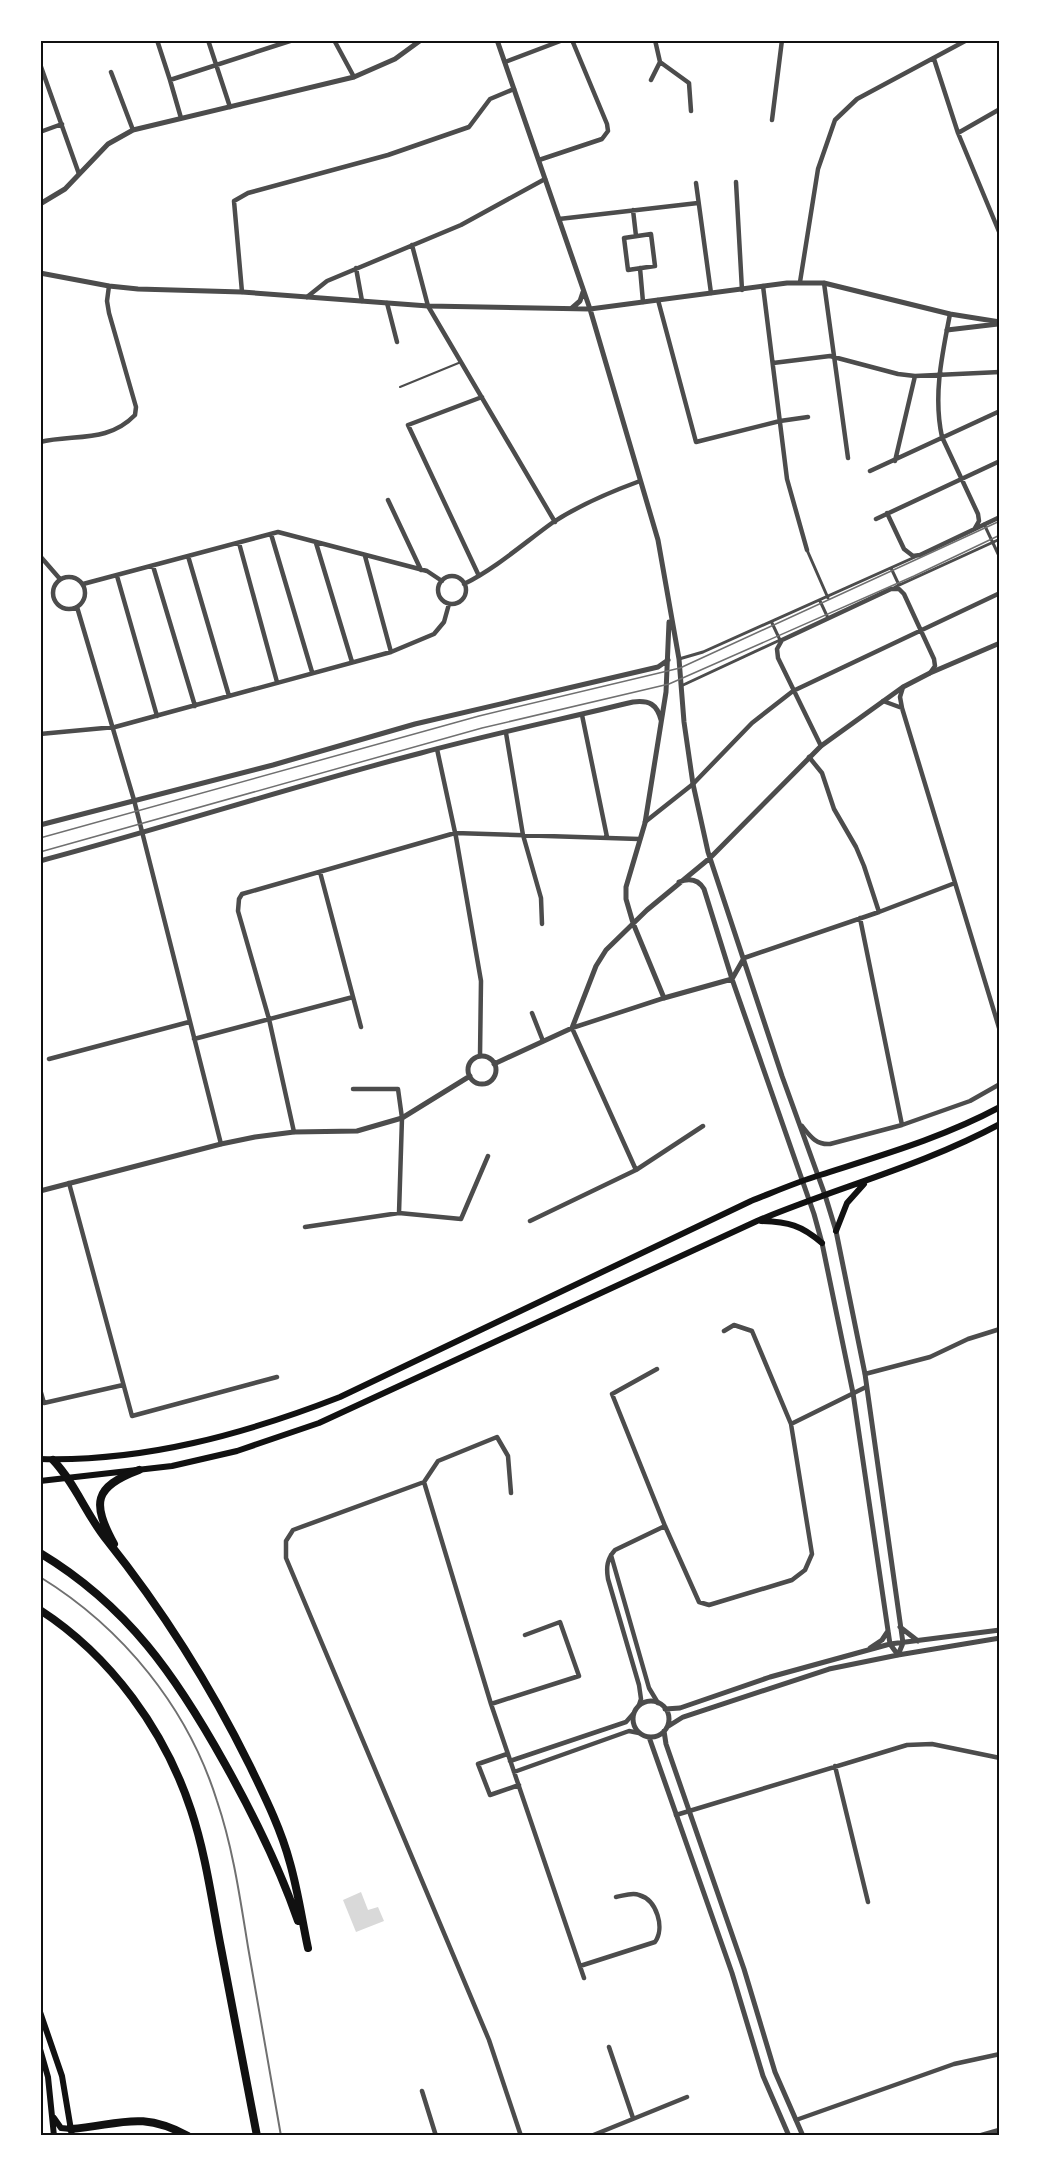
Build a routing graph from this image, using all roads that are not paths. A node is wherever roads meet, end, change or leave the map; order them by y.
1 (157, 40) edge
2 (208, 40) edge
3 (293, 40) edge
4 (334, 40) edge
5 (421, 40) edge
6 (497, 40) edge
7 (563, 40) edge
8 (572, 40) edge
9 (655, 40) edge
10 (782, 40) edge
11 (967, 40) edge
12 (934, 59) junction
13 (505, 62) junction
14 (660, 62) junction
15 (40, 64) edge
16 (217, 65) junction
17 (111, 72) dead end
18 (354, 77) junction
19 (171, 80) junction
20 (651, 80) dead end
21 (47, 83) junction
22 (40, 85) edge
23 (514, 89) junction
24 (230, 107) junction
25 (999, 109) edge
26 (691, 111) dead end
27 (181, 118) junction
28 (772, 120) dead end
29 (62, 124) junction
30 (133, 130) junction
31 (40, 132) edge
32 (958, 133) junction
33 (539, 160) junction
34 (79, 174) junction
35 (545, 179) junction
36 (736, 182) dead end
37 (696, 183) dead end
38 (698, 203) junction
39 (40, 204) edge
40 (633, 210) junction
41 (559, 219) junction
42 (999, 234) edge
43 (636, 236) junction
44 (412, 245) junction
45 (356, 268) junction
46 (640, 268) junction
47 (40, 273) edge
48 (800, 282) junction
49 (824, 283) junction
50 (109, 286) junction
51 (763, 286) junction
52 (742, 290) junction
53 (242, 291) junction
54 (584, 291) junction
55 (711, 293) junction
56 (307, 297) junction
57 (658, 300) junction
58 (362, 301) junction
59 (643, 302) junction
60 (387, 303) junction
61 (428, 306) junction
62 (572, 308) junction
63 (590, 309) junction
64 (950, 314) junction
65 (999, 323) edge
66 (947, 330) junction
67 (397, 342) dead end
68 (835, 358) junction
69 (461, 362) junction
70 (773, 363) junction
71 (999, 372) edge
72 (939, 375) junction
73 (915, 376) junction
74 (400, 387) dead end
75 (482, 397) junction
76 (999, 411) edge
77 (808, 417) dead end
78 (780, 421) junction
79 (942, 437) junction
80 (40, 442) edge
81 (848, 458) dead end
82 (895, 461) junction
83 (999, 461) edge
84 (870, 471) dead end
85 (961, 478) junction
86 (640, 481) junction
87 (388, 500) dead end
88 (887, 513) junction
89 (999, 517) edge
90 (876, 519) dead end
91 (555, 522) junction
92 (984, 524) junction
93 (975, 528) junction
94 (271, 534) junction
95 (999, 539) edge
96 (239, 543) junction
97 (316, 543) junction
98 (992, 543) junction
99 (807, 550) joint
100 (920, 555) junction
101 (40, 556) edge
102 (188, 556) junction
103 (365, 556) junction
104 (999, 558) edge
105 (153, 566) junction
106 (891, 568) junction
107 (421, 570) junction
108 (117, 576) junction
109 (479, 576) junction
110 (60, 579) junction
111 (442, 581) junction
112 (82, 584) junction
113 (464, 584) junction
114 (899, 585) junction
115 (891, 590) junction
116 (999, 593) edge
117 (828, 598) junction
118 (820, 601) junction
119 (449, 604) junction
120 (76, 607) junction
121 (670, 609) junction
122 (828, 618) junction
123 (772, 622) junction
124 (920, 631) junction
125 (783, 639) junction
126 (999, 643) edge
127 (391, 652) junction
128 (679, 659) junction
129 (668, 660) junction
130 (352, 662) junction
131 (312, 672) junction
132 (930, 673) junction
133 (277, 682) junction
134 (681, 686) junction
135 (903, 687) junction
136 (793, 691) junction
137 (229, 696) junction
138 (882, 701) junction
139 (195, 706) junction
140 (902, 708) junction
141 (582, 715) junction
142 (158, 716) junction
143 (661, 720) junction
144 (111, 728) junction
145 (506, 733) junction
146 (40, 734) edge
147 (821, 746) junction
148 (437, 749) junction
149 (809, 757) junction
150 (693, 784) junction
151 (134, 801) junction
152 (645, 823) junction
153 (40, 825) edge
154 (455, 833) junction
155 (142, 834) junction
156 (523, 835) junction
157 (607, 837) junction
158 (639, 839) junction
159 (710, 858) junction
160 (40, 861) edge
161 (320, 872) junction
162 (679, 882) junction
163 (955, 883) junction
164 (879, 912) junction
165 (860, 918) junction
166 (633, 923) junction
167 (542, 924) dead end
168 (744, 958) junction
169 (732, 979) junction
170 (353, 997) junction
171 (664, 998) junction
172 (999, 1006) edge
173 (993, 1008) junction
174 (532, 1013) dead end
175 (269, 1019) junction
176 (189, 1022) junction
177 (361, 1027) dead end
178 (572, 1028) junction
179 (999, 1031) edge
180 (194, 1039) junction
181 (543, 1041) junction
182 (480, 1056) junction
183 (49, 1059) dead end
184 (494, 1064) junction
185 (470, 1076) junction
186 (999, 1084) edge
187 (354, 1089) dead end
188 (999, 1107) edge
189 (402, 1118) junction
190 (999, 1124) edge
191 (801, 1125) junction
192 (902, 1125) junction
193 (703, 1126) dead end
194 (294, 1132) junction
195 (221, 1144) junction
196 (488, 1156) dead end
197 (636, 1170) junction
198 (819, 1175) junction
199 (802, 1181) junction
200 (868, 1181) junction
201 (69, 1183) junction
202 (40, 1191) edge
203 (825, 1195) junction
204 (809, 1200) junction
205 (399, 1213) junction
206 (530, 1221) dead end
207 (758, 1221) junction
208 (305, 1227) dead end
209 (836, 1232) junction
210 (822, 1243) junction
211 (999, 1329) edge
212 (724, 1331) dead end
213 (657, 1369) dead end
214 (865, 1374) junction
215 (277, 1377) dead end
216 (123, 1385) junction
217 (866, 1387) junction
218 (40, 1389) edge
219 (853, 1393) junction
220 (791, 1424) junction
221 (40, 1459) edge
222 (53, 1460) junction
223 (139, 1470) junction
224 (69, 1479) junction
225 (40, 1481) edge
226 (424, 1482) junction
227 (511, 1493) dead end
228 (665, 1526) junction
229 (40, 1553) edge
230 (611, 1555) junction
231 (122, 1558) junction
232 (40, 1610) edge
233 (900, 1627) junction
234 (999, 1630) edge
235 (888, 1631) junction
236 (525, 1635) dead end
237 (999, 1638) edge
238 (918, 1641) junction
239 (903, 1643) junction
240 (890, 1644) junction
241 (867, 1651) junction
242 (898, 1655) junction
243 (658, 1703) junction
244 (491, 1704) junction
245 (639, 1705) junction
246 (665, 1709) junction
247 (633, 1714) junction
248 (665, 1729) junction
249 (639, 1733) junction
250 (649, 1737) junction
251 (507, 1754) junction
252 (999, 1758) edge
253 (510, 1761) junction
254 (836, 1766) junction
255 (514, 1772) junction
256 (519, 1785) junction
257 (690, 1812) junction
258 (676, 1815) junction
259 (616, 1898) dead end
260 (868, 1902) dead end
261 (580, 1966) junction
262 (584, 1978) dead end
263 (40, 2012) edge
264 (609, 2047) dead end
265 (40, 2049) edge
266 (999, 2054) edge
267 (422, 2091) dead end
268 (687, 2097) dead end
269 (52, 2115) junction
270 (633, 2118) junction
271 (796, 2120) junction
272 (72, 2132) edge
273 (998, 2132) edge
274 (54, 2136) edge
275 (188, 2136) edge
276 (257, 2136) edge
277 (436, 2136) edge
278 (521, 2136) edge
279 (591, 2136) edge
280 (789, 2136) edge
281 (803, 2136) edge
282 (979, 2136) edge

1 - 19 street
2 - 16 street
3 - 16 street
4 - 18 street
5 - 18 street
6 - 13 street
7 - 13 street
8 - 33 street
9 - 14 street
10 - 28 street
11 - 12 street
12 - 32 street
12 - 48 street
13 - 23 street
14 - 20 street
14 - 26 street
15 - 21 street
16 - 19 street
16 - 24 street
17 - 30 street
18 - 24 street
19 - 27 street
21 - 22 street
21 - 29 street
23 - 33 street
23 - 53 street
24 - 27 street
25 - 32 street
27 - 30 street
29 - 31 street
29 - 34 street
30 - 34 street
32 - 42 street
33 - 35 street
34 - 39 street
35 - 41 street
35 - 44 street
36 - 52 street
37 - 38 street
38 - 40 street
38 - 55 street
40 - 41 street
40 - 43 street
41 - 54 street
43 - 46 street
43 - 46 street
44 - 45 street
44 - 61 street
45 - 56 street
45 - 58 street
46 - 59 street
47 - 50 street
48 - 49 street
48 - 51 street
49 - 64 street
49 - 68 street
50 - 53 street
50 - 80 street
51 - 52 street
51 - 70 street
52 - 55 street
53 - 56 street
54 - 62 street
54 - 63 street
55 - 57 street
56 - 58 street
57 - 59 street
57 - 78 street
58 - 60 street
59 - 63 street
60 - 61 street
60 - 67 street
61 - 62 street
61 - 69 street
62 - 63 street
63 - 86 street
64 - 65 street
64 - 66 street
65 - 66 street
66 - 72 street
68 - 70 street
68 - 73 street
68 - 81 street
69 - 74 lane
69 - 75 street
70 - 78 street
71 - 72 street
72 - 73 street
72 - 79 street
73 - 82 street
75 - 91 street
75 - 109 street
76 - 79 street
77 - 78 street
78 - 99 street
79 - 82 street
79 - 85 street
82 - 84 street
83 - 85 street
85 - 88 street
85 - 93 street
86 - 91 street
86 - 121 street
87 - 107 street
88 - 90 street
88 - 100 street
89 - 92 street
91 - 109 street
92 - 93 street
92 - 98 street
93 - 100 street
94 - 96 street
94 - 97 street
94 - 131 street
95 - 98 street
96 - 102 street
96 - 133 street
97 - 103 street
97 - 130 street
98 - 104 street
98 - 114 street
99 - 117 street
100 - 106 street
101 - 110 street
102 - 105 street
102 - 137 street
103 - 107 street
103 - 127 street
105 - 108 street
105 - 139 street
106 - 114 street
106 - 117 street
107 - 111 street
108 - 112 street
108 - 142 street
109 - 113 street
110 - 112 street
110 - 120 street
111 - 113 street
111 - 119 street
112 - 120 street
113 - 119 street
114 - 115 street
115 - 122 street
115 - 124 street
116 - 124 street
117 - 118 street
118 - 122 street
118 - 123 street
119 - 127 street
120 - 144 street
121 - 128 street
121 - 129 street
122 - 125 street
123 - 125 street
123 - 128 street
124 - 132 street
124 - 136 street
125 - 134 street
125 - 136 street
126 - 132 street
127 - 130 street
128 - 134 street
129 - 143 street
129 - 151 street
130 - 131 street
131 - 133 street
132 - 135 street
133 - 137 street
134 - 150 street
135 - 138 street
135 - 140 street
136 - 147 street
136 - 150 street
137 - 139 street
138 - 140 street
138 - 147 street
139 - 142 street
140 - 163 street
141 - 143 street
141 - 145 street
141 - 157 street
142 - 144 street
143 - 152 street
144 - 146 street
144 - 151 street
145 - 148 street
145 - 156 street
147 - 149 street
148 - 154 street
148 - 155 street
149 - 159 street
149 - 164 street
150 - 152 street
150 - 159 street
151 - 153 street
151 - 155 street
152 - 158 street
154 - 156 street
154 - 161 street
154 - 182 street
155 - 160 street
155 - 176 street
156 - 157 street
156 - 167 street
157 - 158 street
158 - 166 street
159 - 162 street
159 - 168 street
161 - 170 street
161 - 175 street
162 - 166 street
162 - 169 street
163 - 164 street
163 - 173 street
164 - 165 street
165 - 168 street
165 - 192 street
166 - 171 street
166 - 178 street
168 - 169 street
168 - 191 street
169 - 171 street
169 - 199 street
170 - 175 street
170 - 177 street
171 - 178 street
172 - 173 street
173 - 179 street
174 - 181 street
175 - 180 street
175 - 194 street
176 - 180 street
176 - 183 street
178 - 181 street
178 - 197 street
180 - 195 street
181 - 184 street
182 - 184 street
182 - 185 street
184 - 185 street
185 - 189 street
186 - 192 street
187 - 189 street
188 - 198 main road
189 - 194 street
189 - 205 street
190 - 200 main road
191 - 192 street
191 - 198 street
193 - 197 street
194 - 195 street
195 - 201 street
196 - 205 street
197 - 206 street
198 - 199 main road
198 - 203 street
199 - 204 street
199 - 222 main road
200 - 203 main road
200 - 209 main road
201 - 202 street
201 - 216 street
203 - 204 main road
203 - 209 street
204 - 207 main road
204 - 210 street
205 - 208 street
207 - 210 main road
207 - 223 main road
209 - 214 street
210 - 219 street
211 - 214 street
212 - 220 street
213 - 228 street
214 - 217 street
215 - 216 street
216 - 218 street
217 - 219 street
217 - 233 street
219 - 220 street
219 - 235 street
220 - 228 street
221 - 222 main road
222 - 224 highway
223 - 224 main road
223 - 231 highway
224 - 225 main road
224 - 231 highway
226 - 227 street
226 - 244 street
226 - 278 street
228 - 230 street
229 - 231 highway
230 - 243 street
230 - 245 street
232 - 276 highway
233 - 238 street
233 - 239 street
234 - 238 street
235 - 240 street
235 - 241 street
236 - 244 street
237 - 242 street
238 - 239 street
239 - 240 street
239 - 242 street
240 - 241 street
240 - 242 street
241 - 246 street
242 - 248 street
243 - 245 street
243 - 246 street
244 - 251 street
245 - 247 street
246 - 248 street
247 - 249 street
247 - 253 street
248 - 250 street
248 - 257 street
249 - 250 street
249 - 255 street
250 - 258 street
251 - 253 street
251 - 256 street
252 - 254 street
253 - 255 street
254 - 257 street
254 - 260 street
255 - 256 street
256 - 261 street
257 - 258 street
257 - 271 street
258 - 280 street
259 - 261 street
261 - 262 street
263 - 272 main road
264 - 270 street
265 - 269 main road
266 - 271 street
267 - 277 street
268 - 270 street
269 - 272 main road
269 - 274 main road
270 - 279 street
271 - 281 street
272 - 275 highway
273 - 282 street

